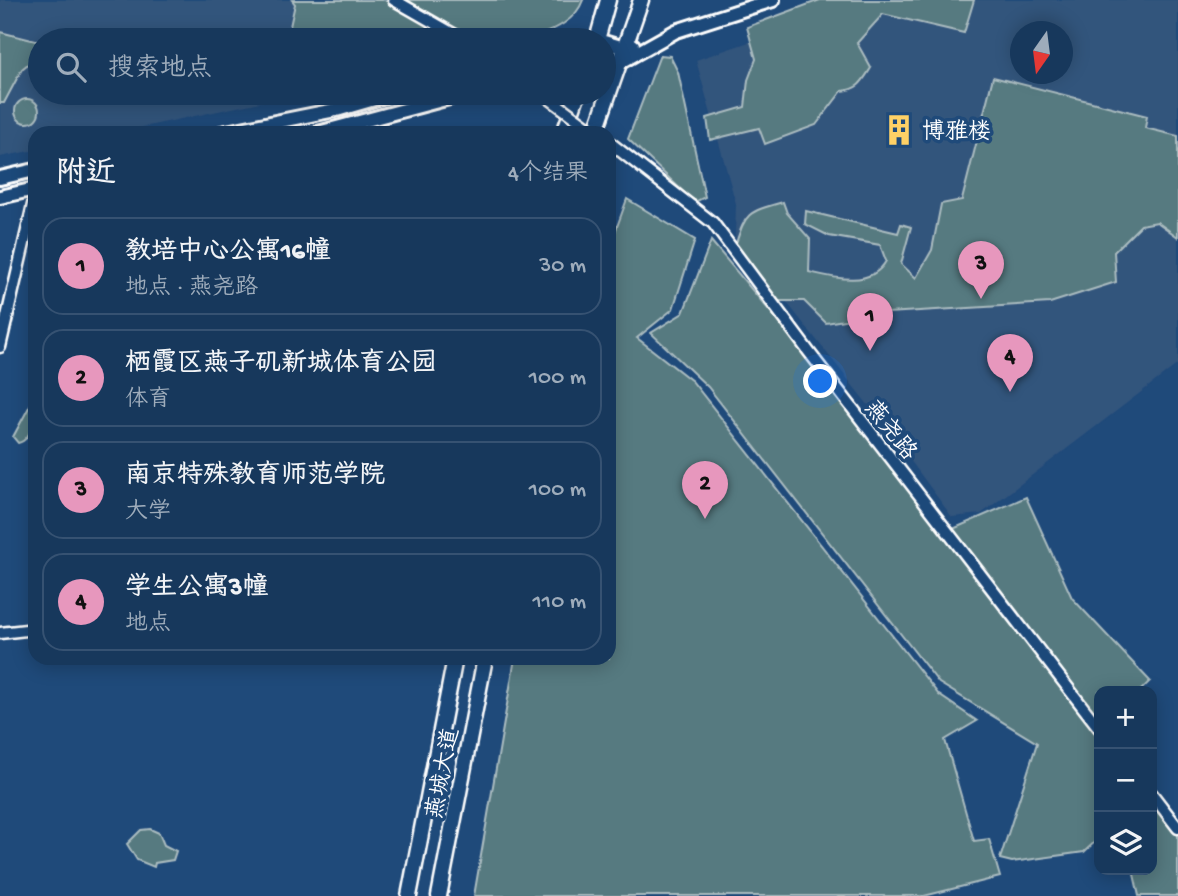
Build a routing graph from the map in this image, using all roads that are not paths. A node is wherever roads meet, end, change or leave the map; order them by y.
1 (394, 0) edge
2 (608, 0) edge
3 (641, 0) edge
4 (773, 0) edge
5 (444, 28) edge
6 (600, 28) edge
7 (676, 32) junction
8 (616, 46) edge
9 (624, 48) junction
10 (616, 63) edge
11 (619, 63) junction
12 (616, 72) edge
13 (356, 105) edge
14 (423, 105) edge
15 (558, 105) edge
16 (574, 105) edge
17 (605, 105) edge
18 (257, 126) edge
19 (344, 126) edge
20 (567, 126) edge
21 (587, 126) edge
22 (598, 126) edge
23 (616, 147) edge
24 (28, 172) edge
25 (0, 178) edge
26 (28, 191) edge
27 (0, 197) edge
28 (28, 226) edge
29 (0, 346) edge
30 (28, 630) edge
31 (0, 634) edge
32 (454, 665) edge
33 (484, 665) edge
34 (1094, 722) edge
35 (1157, 801) edge
36 (1178, 828) edge
37 (409, 896) edge
38 (439, 896) edge

1 - 5 street
2 - 6 main road
3 - 9 main road
4 - 7 street
7 - 9 street
7 - 11 street
8 - 9 street
9 - 11 main road
10 - 11 street
11 - 12 main road
13 - 18 street
14 - 19 street
15 - 21 street, bridge
16 - 20 main road
17 - 22 main road
23 - 34 street, 燕尧路
24 - 25 street
26 - 27 street
28 - 29 street
30 - 31 street
32 - 37 main road, 燕城大道
33 - 38 main road, 燕城大道
35 - 36 street

